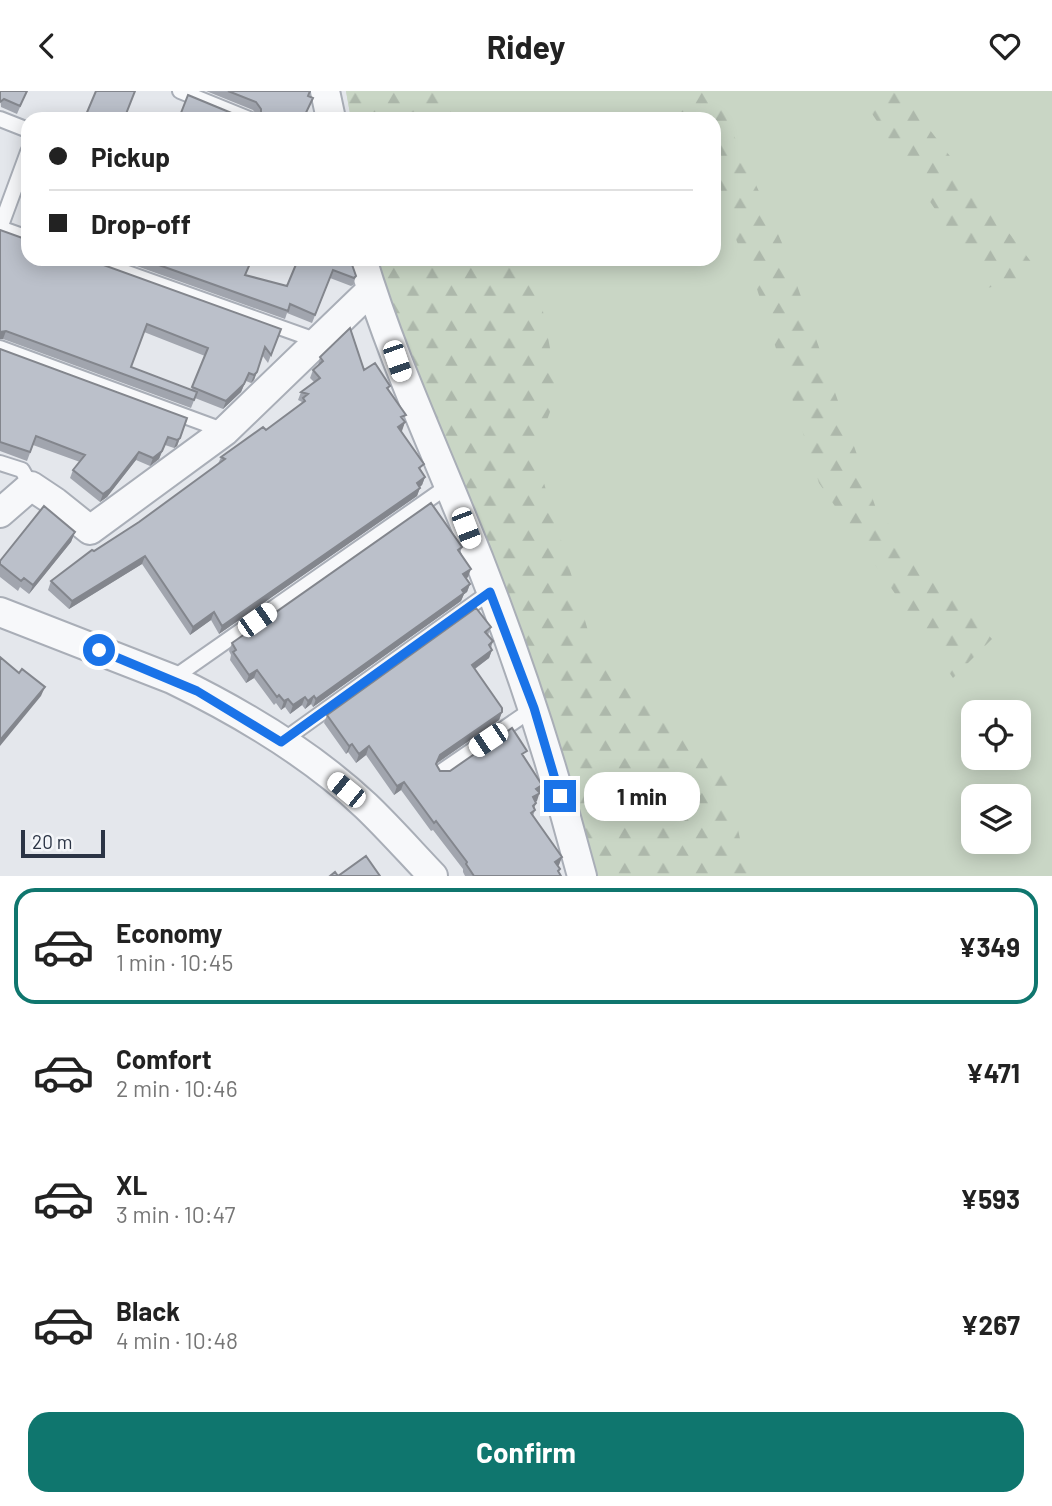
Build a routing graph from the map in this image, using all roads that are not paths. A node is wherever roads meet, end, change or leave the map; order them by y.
1 (180, 91) edge
2 (325, 91) edge
3 (232, 112) edge
4 (330, 112) edge
5 (0, 119) edge
6 (21, 127) edge
7 (21, 171) edge
8 (0, 228) edge
9 (21, 236) edge
10 (108, 266) edge
11 (364, 266) edge
12 (371, 290) junction
13 (318, 341) junction
14 (0, 348) edge
15 (225, 431) junction
16 (0, 463) edge
17 (448, 486) junction
18 (31, 487) junction
19 (0, 513) edge
20 (490, 592) junction
21 (0, 611) edge
22 (172, 679) junction
23 (534, 708) junction
24 (281, 742) junction
25 (442, 771) edge
26 (433, 876) edge
27 (582, 876) edge

1 - 3 lane
2 - 4 street
5 - 6 lane
7 - 8 lane
8 - 9 lane
10 - 13 lane
11 - 12 street
12 - 13 street
12 - 17 street
13 - 15 street
14 - 15 lane
15 - 18 street
16 - 18 lane
17 - 20 street
17 - 22 lane
18 - 19 street
20 - 23 street
20 - 24 lane
21 - 22 street
22 - 24 street
23 - 25 lane
23 - 27 street
24 - 26 street

